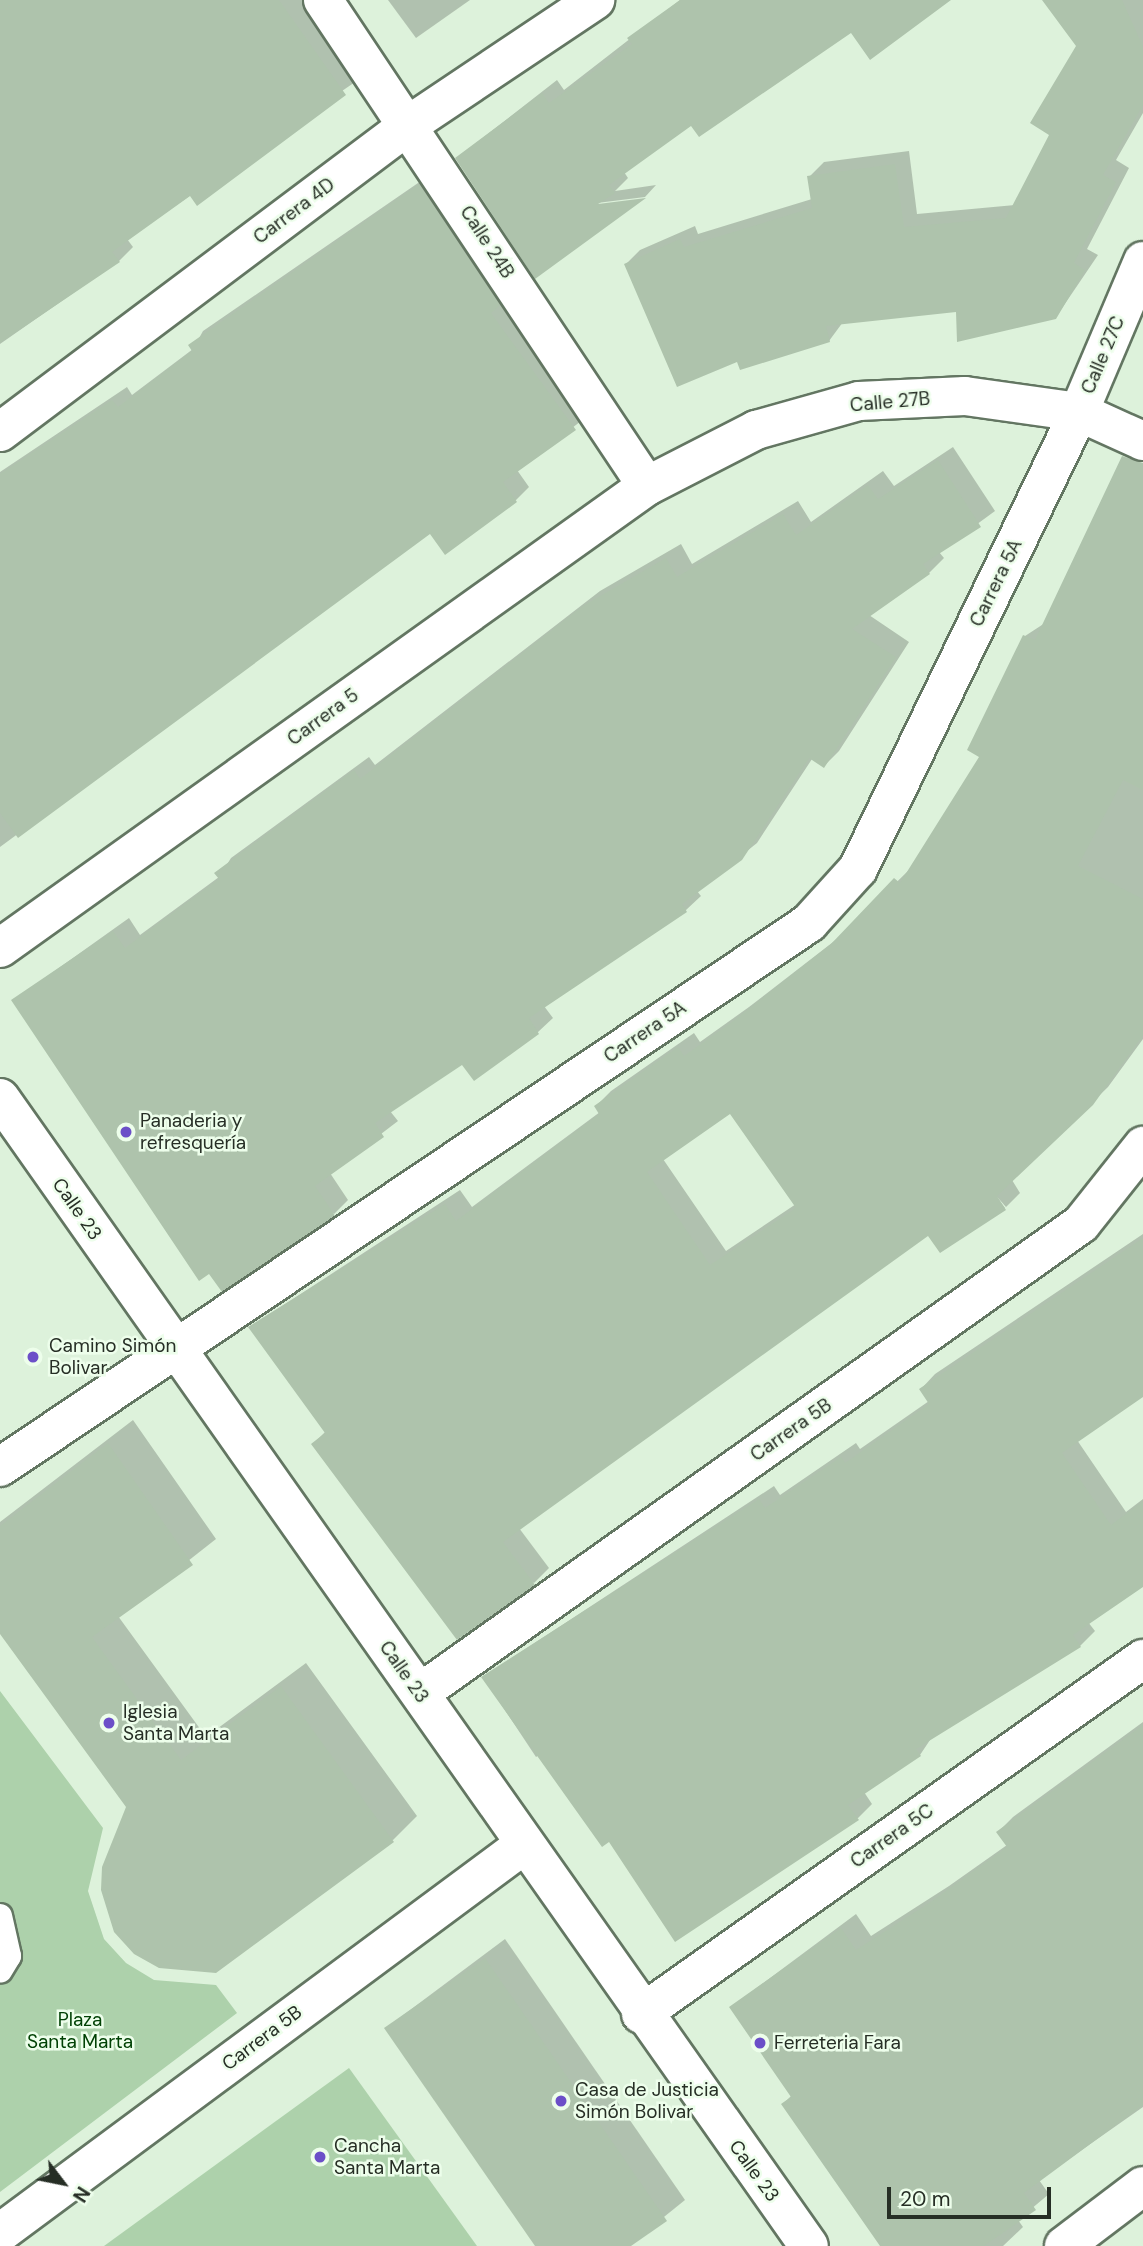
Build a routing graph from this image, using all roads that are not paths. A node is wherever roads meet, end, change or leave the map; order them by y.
1 (323, 0) edge
2 (594, 0) edge
3 (410, 124) junction
4 (1143, 261) edge
5 (1079, 412) junction
6 (0, 432) edge
7 (1143, 441) edge
8 (647, 486) junction
9 (0, 948) edge
10 (0, 1098) edge
11 (1143, 1146) edge
12 (174, 1347) junction
13 (0, 1467) edge
14 (1143, 1659) edge
15 (420, 1693) junction
16 (525, 1844) junction
17 (0, 1916) edge
18 (0, 1972) edge
19 (641, 2014) junction
20 (1143, 2186) edge
21 (0, 2233) edge
22 (808, 2246) edge
23 (1064, 2246) edge

1 - 3 street, Calle 24B
2 - 3 street, Carrera 4D
3 - 6 street, Carrera 4D
3 - 8 street, Calle 24B
4 - 5 street, Calle 27C
5 - 7 street, Calle 27B
5 - 8 street, Calle 27B
5 - 12 street, Carrera 5A
8 - 9 street, Carrera 5
10 - 12 street, Calle 23
11 - 15 street, Carrera 5B
12 - 13 street, Carrera 5A
12 - 15 street, Calle 23
14 - 19 street, Carrera 5C
15 - 16 street, Calle 23
16 - 19 street, Calle 23
16 - 21 street, Carrera 5B
17 - 18 lane
19 - 22 street, Calle 23
20 - 23 street

